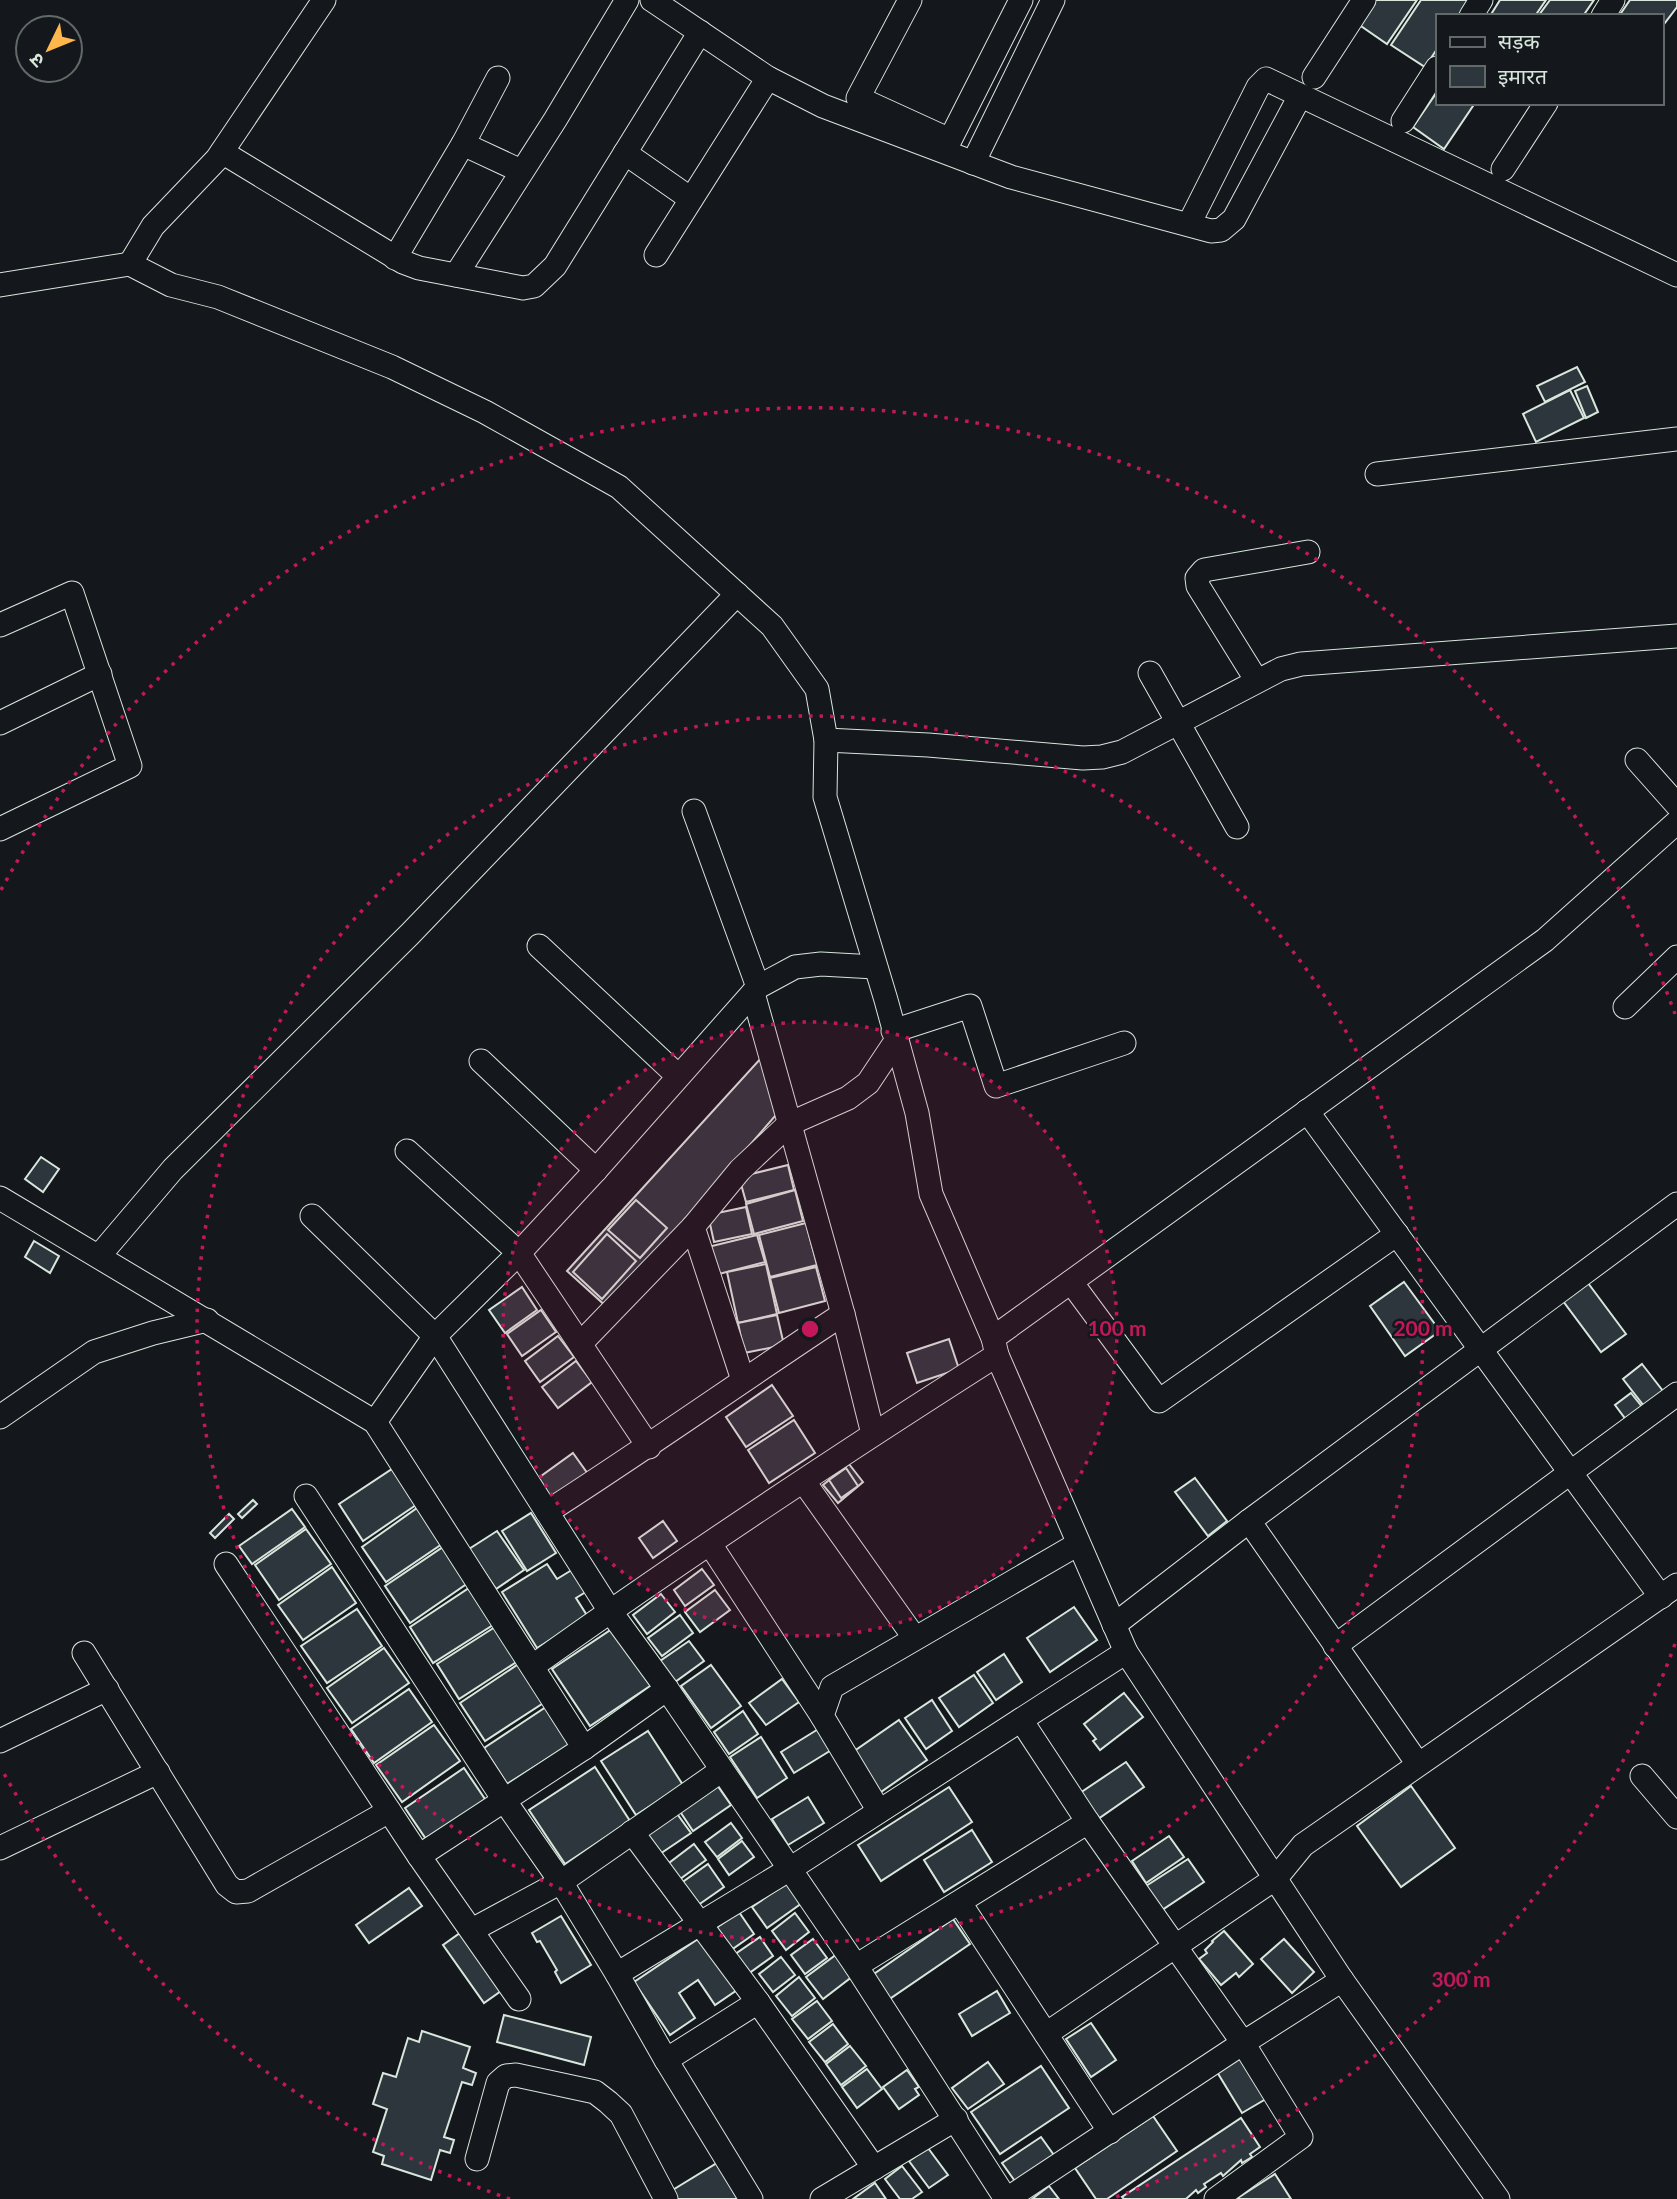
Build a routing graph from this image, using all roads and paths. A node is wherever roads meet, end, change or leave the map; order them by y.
1 (324, 0) edge
2 (627, 0) edge
3 (652, 0) edge
4 (910, 0) edge
5 (1021, 0) edge
6 (1053, 0) edge
7 (1363, 0) edge
8 (700, 32) junction
9 (1436, 70) edge
10 (1314, 77) dead end
11 (498, 78) dead end
12 (768, 78) junction
13 (1300, 96) junction
14 (1545, 105) edge
15 (1403, 121) dead end
16 (463, 144) junction
17 (222, 152) junction
18 (625, 153) junction
19 (973, 163) junction
20 (1503, 169) dead end
21 (521, 171) junction
22 (691, 199) junction
23 (1189, 224) junction
24 (656, 255) dead end
25 (395, 258) junction
26 (130, 264) junction
27 (456, 275) junction
28 (1677, 275) edge
29 (0, 285) edge
30 (1677, 439) edge
31 (1377, 474) dead end
32 (1308, 552) dead end
33 (737, 594) junction
34 (0, 625) edge
35 (1677, 636) edge
36 (1150, 673) dead end
37 (100, 674) junction
38 (1257, 681) junction
39 (0, 723) edge
40 (1178, 723) junction
41 (826, 740) junction
42 (1637, 760) dead end
43 (1677, 805) edge
44 (694, 811) dead end
45 (1677, 822) edge
46 (1237, 827) dead end
47 (0, 829) edge
48 (539, 946) dead end
49 (1677, 957) edge
50 (875, 967) junction
51 (756, 990) junction
52 (1625, 1007) dead end
53 (894, 1036) junction
54 (1124, 1043) dead end
55 (481, 1062) dead end
56 (678, 1076) junction
57 (1307, 1111) junction
58 (789, 1124) junction
59 (407, 1150) dead end
60 (596, 1170) junction
61 (0, 1198) edge
62 (1677, 1204) edge
63 (312, 1216) dead end
64 (693, 1227) junction
65 (1397, 1234) junction
66 (519, 1253) junction
67 (99, 1256) junction
68 (1071, 1282) junction
69 (843, 1314) junction
70 (207, 1320) junction
71 (435, 1336) junction
72 (581, 1343) junction
73 (995, 1347) junction
74 (1481, 1351) junction
75 (743, 1380) junction
76 (1677, 1394) edge
77 (0, 1417) edge
78 (374, 1422) junction
79 (873, 1434) junction
80 (649, 1447) junction
81 (1570, 1474) junction
82 (804, 1482) junction
83 (306, 1496) dead end
84 (548, 1513) junction
85 (1249, 1521) junction
86 (710, 1544) junction
87 (1078, 1544) junction
88 (226, 1564) dead end
89 (1669, 1591) edge
90 (610, 1611) junction
91 (1114, 1625) junction
92 (914, 1637) junction
93 (1335, 1646) junction
94 (1126, 1652) junction
95 (85, 1653) dead end
96 (533, 1666) junction
97 (107, 1689) junction
98 (667, 1689) junction
99 (822, 1716) junction
100 (1021, 1720) junction
101 (0, 1741) edge
102 (584, 1748) junction
103 (1419, 1764) junction
104 (722, 1770) junction
105 (158, 1772) junction
106 (1642, 1776) dead end
107 (504, 1800) junction
108 (389, 1811) junction
109 (879, 1811) junction
110 (1677, 1817) edge
111 (1088, 1822) junction
112 (632, 1832) junction
113 (0, 1848) edge
114 (419, 1856) junction
115 (790, 1869) junction
116 (1276, 1878) junction
117 (561, 1882) junction
118 (960, 1903) junction
119 (700, 1924) junction
120 (472, 1930) junction
121 (1175, 1948) junction
122 (856, 1966) junction
123 (617, 1974) junction
124 (1342, 1980) junction
125 (519, 1999) dead end
126 (758, 2002) junction
127 (1046, 2034) junction
128 (1243, 2043) junction
129 (666, 2060) junction
130 (956, 2119) junction
131 (1110, 2132) junction
132 (477, 2160) dead end
133 (874, 2168) junction
134 (666, 2199) edge
135 (751, 2199) edge
136 (822, 2199) edge
137 (1007, 2199) edge
138 (1216, 2199) edge
139 (1497, 2199) edge

1 - 17 street
2 - 21 street
3 - 8 street
4 - 5 street
6 - 19 street
7 - 10 street
8 - 12 street
8 - 18 street
9 - 15 street
11 - 16 street
12 - 19 street
12 - 22 street
13 - 23 street
13 - 23 street
13 - 28 street
14 - 20 street
16 - 21 street
16 - 25 street
17 - 25 street
17 - 26 street
18 - 22 street
18 - 27 street
19 - 23 street
21 - 27 street
22 - 24 street
25 - 27 street
26 - 29 street
26 - 33 street
30 - 31 street
32 - 38 street
33 - 41 street
33 - 67 street
34 - 37 street
35 - 38 street
36 - 40 street
37 - 39 street
37 - 47 street
38 - 40 street
40 - 41 street
40 - 46 street
41 - 50 street
42 - 43 street
44 - 51 street
45 - 57 street
48 - 56 street
49 - 52 street
50 - 51 street
50 - 53 street
51 - 56 street
51 - 58 street
53 - 54 street
53 - 58 street
53 - 73 street
55 - 60 street
56 - 60 street
57 - 65 street
57 - 68 street
58 - 64 street
58 - 69 street
59 - 66 street
60 - 66 street
61 - 67 street
62 - 74 street
63 - 71 street
64 - 72 street
64 - 75 street
65 - 68 street
65 - 74 street
66 - 71 street
66 - 72 street
67 - 70 street
68 - 73 street
69 - 75 street
69 - 79 street
70 - 77 street
70 - 78 street
71 - 78 street
71 - 84 street
72 - 80 street
73 - 79 street
73 - 87 street
74 - 81 street
74 - 85 street
75 - 80 street
76 - 81 street
78 - 96 street
79 - 82 street
80 - 84 street
81 - 89 street
81 - 93 street
82 - 86 street
82 - 92 street
83 - 107 street
84 - 90 street
85 - 91 street
85 - 93 street
86 - 90 street
86 - 99 street
87 - 91 street
87 - 92 street
88 - 108 street
89 - 103 street
90 - 96 street
90 - 98 street
91 - 94 street
92 - 99 street
93 - 103 street
94 - 100 street
94 - 116 street
95 - 97 street
96 - 102 street
97 - 101 street
97 - 105 street
98 - 102 street
98 - 104 street
99 - 109 street
100 - 109 street
100 - 111 street
102 - 107 street
103 - 116 street
104 - 112 street
104 - 115 street
105 - 108 street
105 - 113 street
106 - 110 street
107 - 114 street
107 - 117 street
108 - 114 street
109 - 115 street
111 - 118 street
111 - 121 street
112 - 117 street
112 - 119 street
114 - 120 street
115 - 119 street
115 - 122 street
116 - 121 street
116 - 124 street
117 - 120 street
117 - 123 street
118 - 122 street
118 - 127 street
119 - 123 street
119 - 126 street
120 - 125 street
121 - 127 street
121 - 128 street
122 - 130 street
123 - 129 street
124 - 128 street
124 - 139 street
126 - 129 street
126 - 133 street
127 - 131 street
128 - 131 street
128 - 138 street
129 - 135 street
130 - 133 street
130 - 137 street
131 - 137 street
132 - 134 street
133 - 136 street

